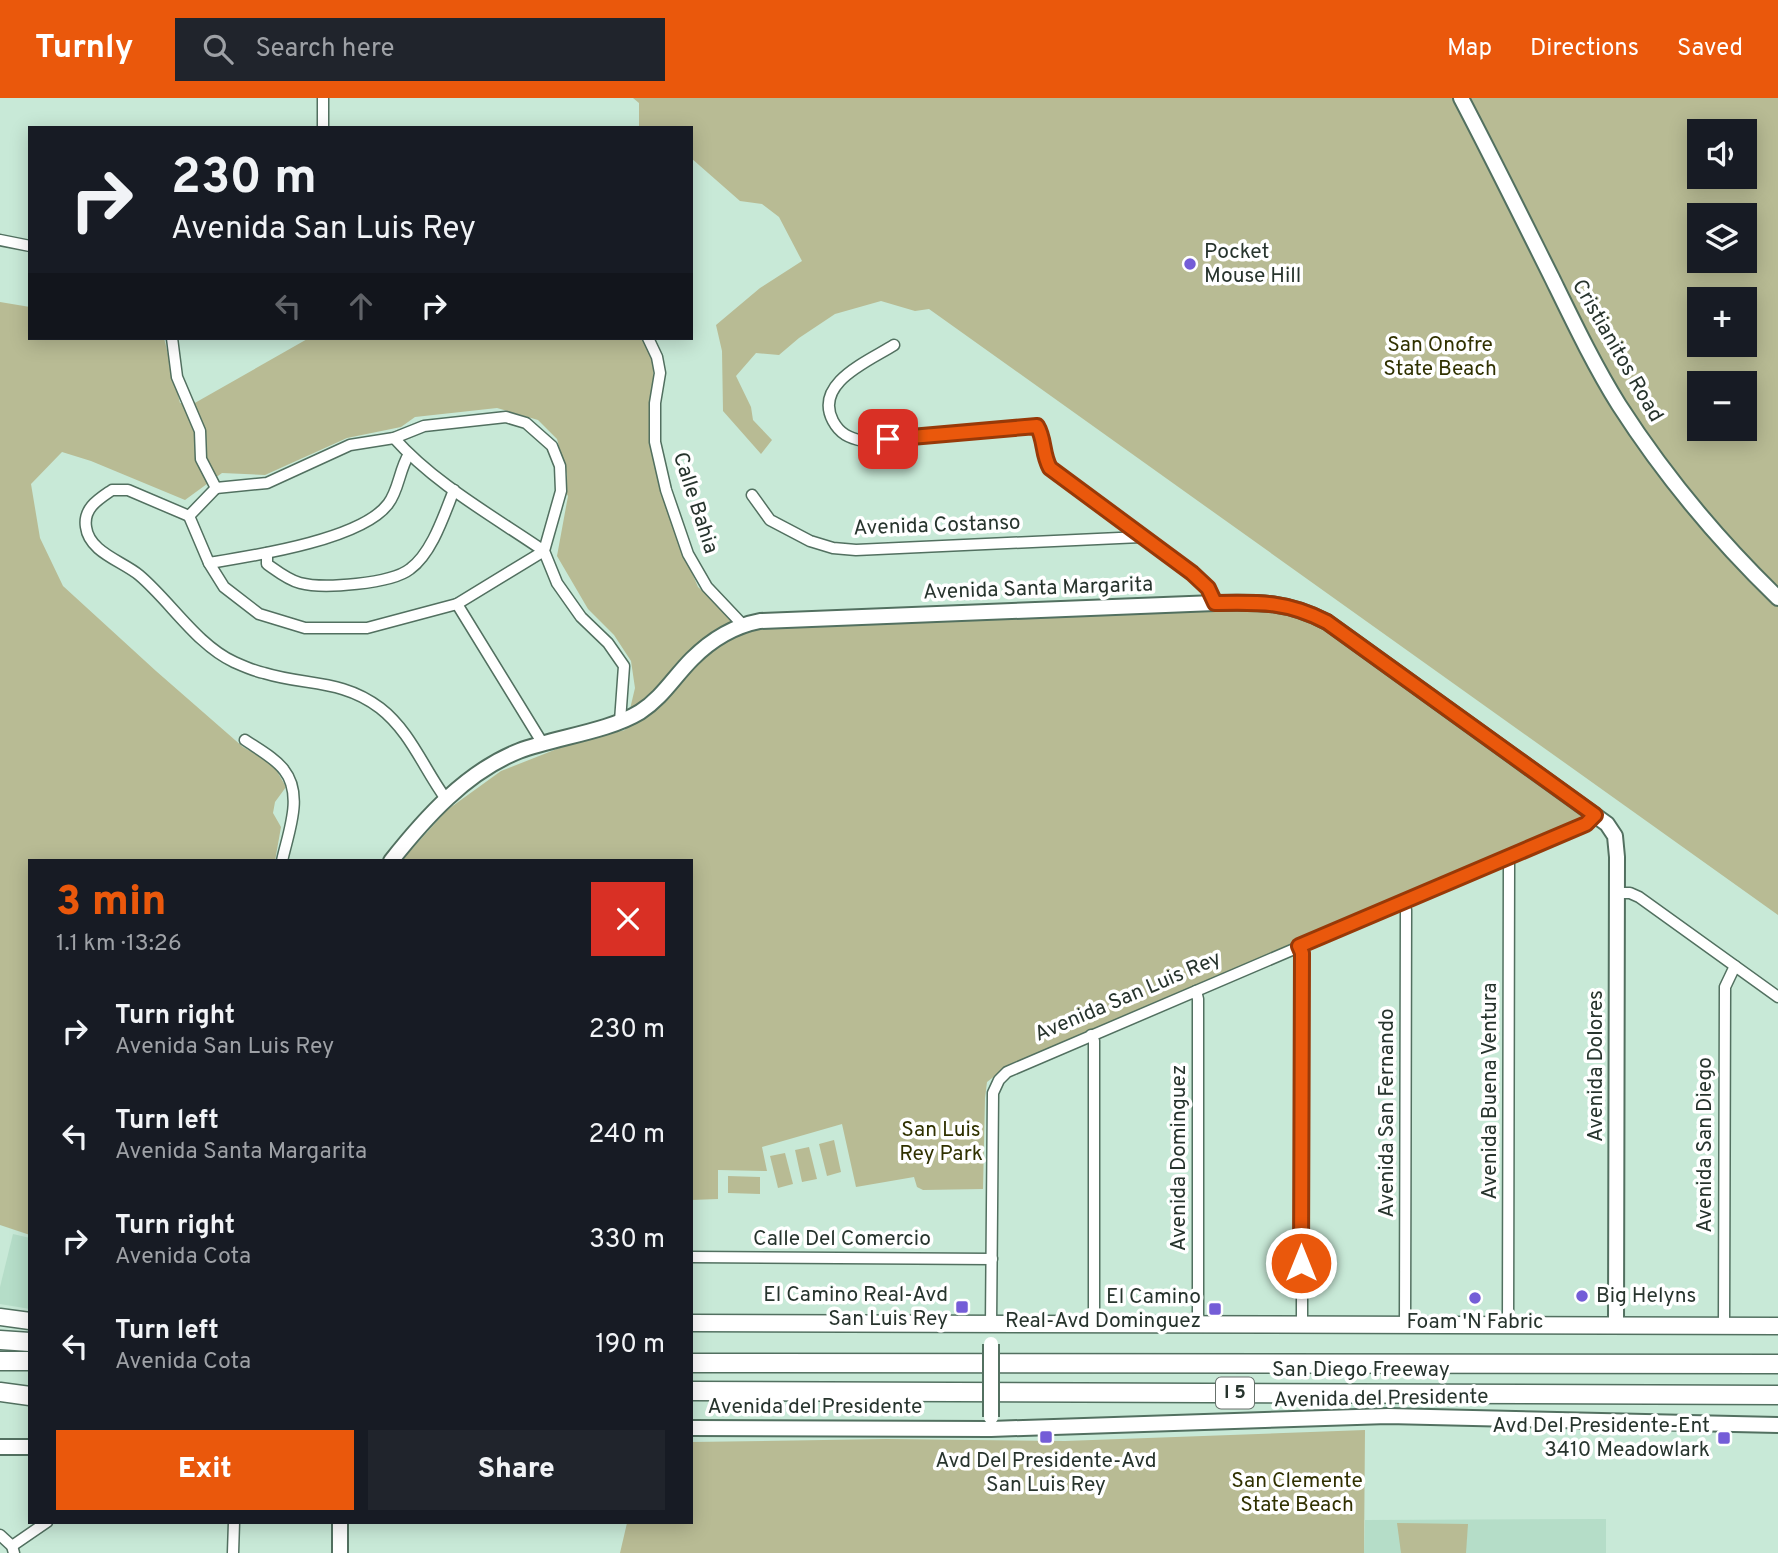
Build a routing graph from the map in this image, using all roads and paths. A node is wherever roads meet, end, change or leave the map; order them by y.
1 (323, 98) edge
2 (1461, 98) edge
3 (323, 126) edge
4 (0, 240) edge
5 (28, 246) edge
6 (172, 340) edge
7 (649, 340) edge
8 (894, 345) dead end
9 (394, 438) junction
10 (409, 454) junction
11 (216, 488) junction
12 (454, 490) junction
13 (752, 495) dead end
14 (189, 516) junction
15 (1141, 537) junction
16 (544, 551) junction
17 (267, 553) junction
18 (209, 563) junction
19 (1778, 598) edge
20 (1215, 603) junction
21 (457, 604) junction
22 (742, 624) junction
23 (620, 720) junction
24 (245, 740) dead end
25 (543, 744) junction
26 (446, 799) junction
27 (1595, 815) junction
28 (1506, 857) junction
29 (282, 859) edge
30 (393, 859) edge
31 (1617, 893) junction
32 (1404, 901) junction
33 (1299, 946) junction
34 (1735, 966) junction
35 (1196, 991) junction
36 (1778, 996) edge
37 (1091, 1035) junction
38 (693, 1257) edge
39 (992, 1259) junction
40 (0, 1317) edge
41 (28, 1321) edge
42 (693, 1324) edge
43 (991, 1324) junction
44 (1094, 1324) junction
45 (1198, 1325) junction
46 (1302, 1325) junction
47 (1405, 1326) junction
48 (1508, 1326) junction
49 (1616, 1326) junction
50 (1724, 1326) junction
51 (1778, 1326) edge
52 (0, 1340) edge
53 (28, 1342) edge
54 (0, 1361) edge
55 (28, 1361) edge
56 (693, 1363) edge
57 (1778, 1364) edge
58 (0, 1387) edge
59 (28, 1387) edge
60 (693, 1391) edge
61 (0, 1392) edge
62 (1778, 1395) edge
63 (28, 1396) edge
64 (991, 1423) junction
65 (1778, 1425) edge
66 (693, 1428) edge
67 (0, 1447) edge
68 (28, 1447) edge
69 (45, 1524) edge
70 (234, 1524) edge
71 (340, 1524) edge
72 (0, 1535) edge
73 (13, 1550) edge
74 (233, 1553) edge
75 (340, 1553) edge

1 - 3 street
2 - 19 street, Cristianitos Road
4 - 5 street
6 - 11 street
7 - 22 street, Calle Bahia
8 - 15 street
9 - 10 street
9 - 11 street
9 - 16 street
10 - 12 street
10 - 17 street
11 - 14 street
12 - 16 street
12 - 17 street
13 - 15 street, Avenida Costanso
14 - 18 street
14 - 26 street
15 - 20 street
16 - 21 street
16 - 23 street
17 - 18 street
18 - 21 street
20 - 22 street, Avenida Santa Margarita
20 - 27 street, Avenida Santa Margarita
21 - 25 street
22 - 23 street, Avenida Santa Margarita
23 - 25 street, Avenida Santa Margarita
24 - 29 street
25 - 26 street, Avenida Santa Margarita
26 - 30 street, Avenida Santa Margarita
27 - 28 street, Avenida San Luis Rey
27 - 31 street, Avenida Dolores
28 - 32 street, Avenida San Luis Rey
28 - 48 street, Avenida Buena Ventura
31 - 34 street
31 - 49 street, Avenida Dolores
32 - 33 street, Avenida San Luis Rey
32 - 47 street, Avenida San Fernando
33 - 35 street, Avenida San Luis Rey
33 - 46 street
34 - 36 street
34 - 50 street, Avenida San Diego
35 - 37 street, Avenida San Luis Rey
35 - 45 street, Avenida Dominguez
37 - 39 street, Avenida San Luis Rey
37 - 44 street
38 - 39 street, Calle Del Comercio
39 - 43 street, Avenida San Luis Rey
40 - 41 main road
42 - 43 main road
43 - 44 main road
43 - 64 street, Avenida San Luis Rey, bridge
44 - 45 main road
45 - 46 main road
46 - 47 main road
47 - 48 main road
48 - 49 main road
49 - 50 main road
50 - 51 main road
52 - 53 highway
54 - 55 highway
56 - 57 highway, San Diego Freeway / I 5
58 - 59 highway
60 - 62 highway, San Diego Freeway / I 5
61 - 63 highway
64 - 65 street, Avenida del Presidente
64 - 66 street, Avenida del Presidente
67 - 68 street
69 - 73 street
70 - 74 street
71 - 75 street
72 - 73 street

